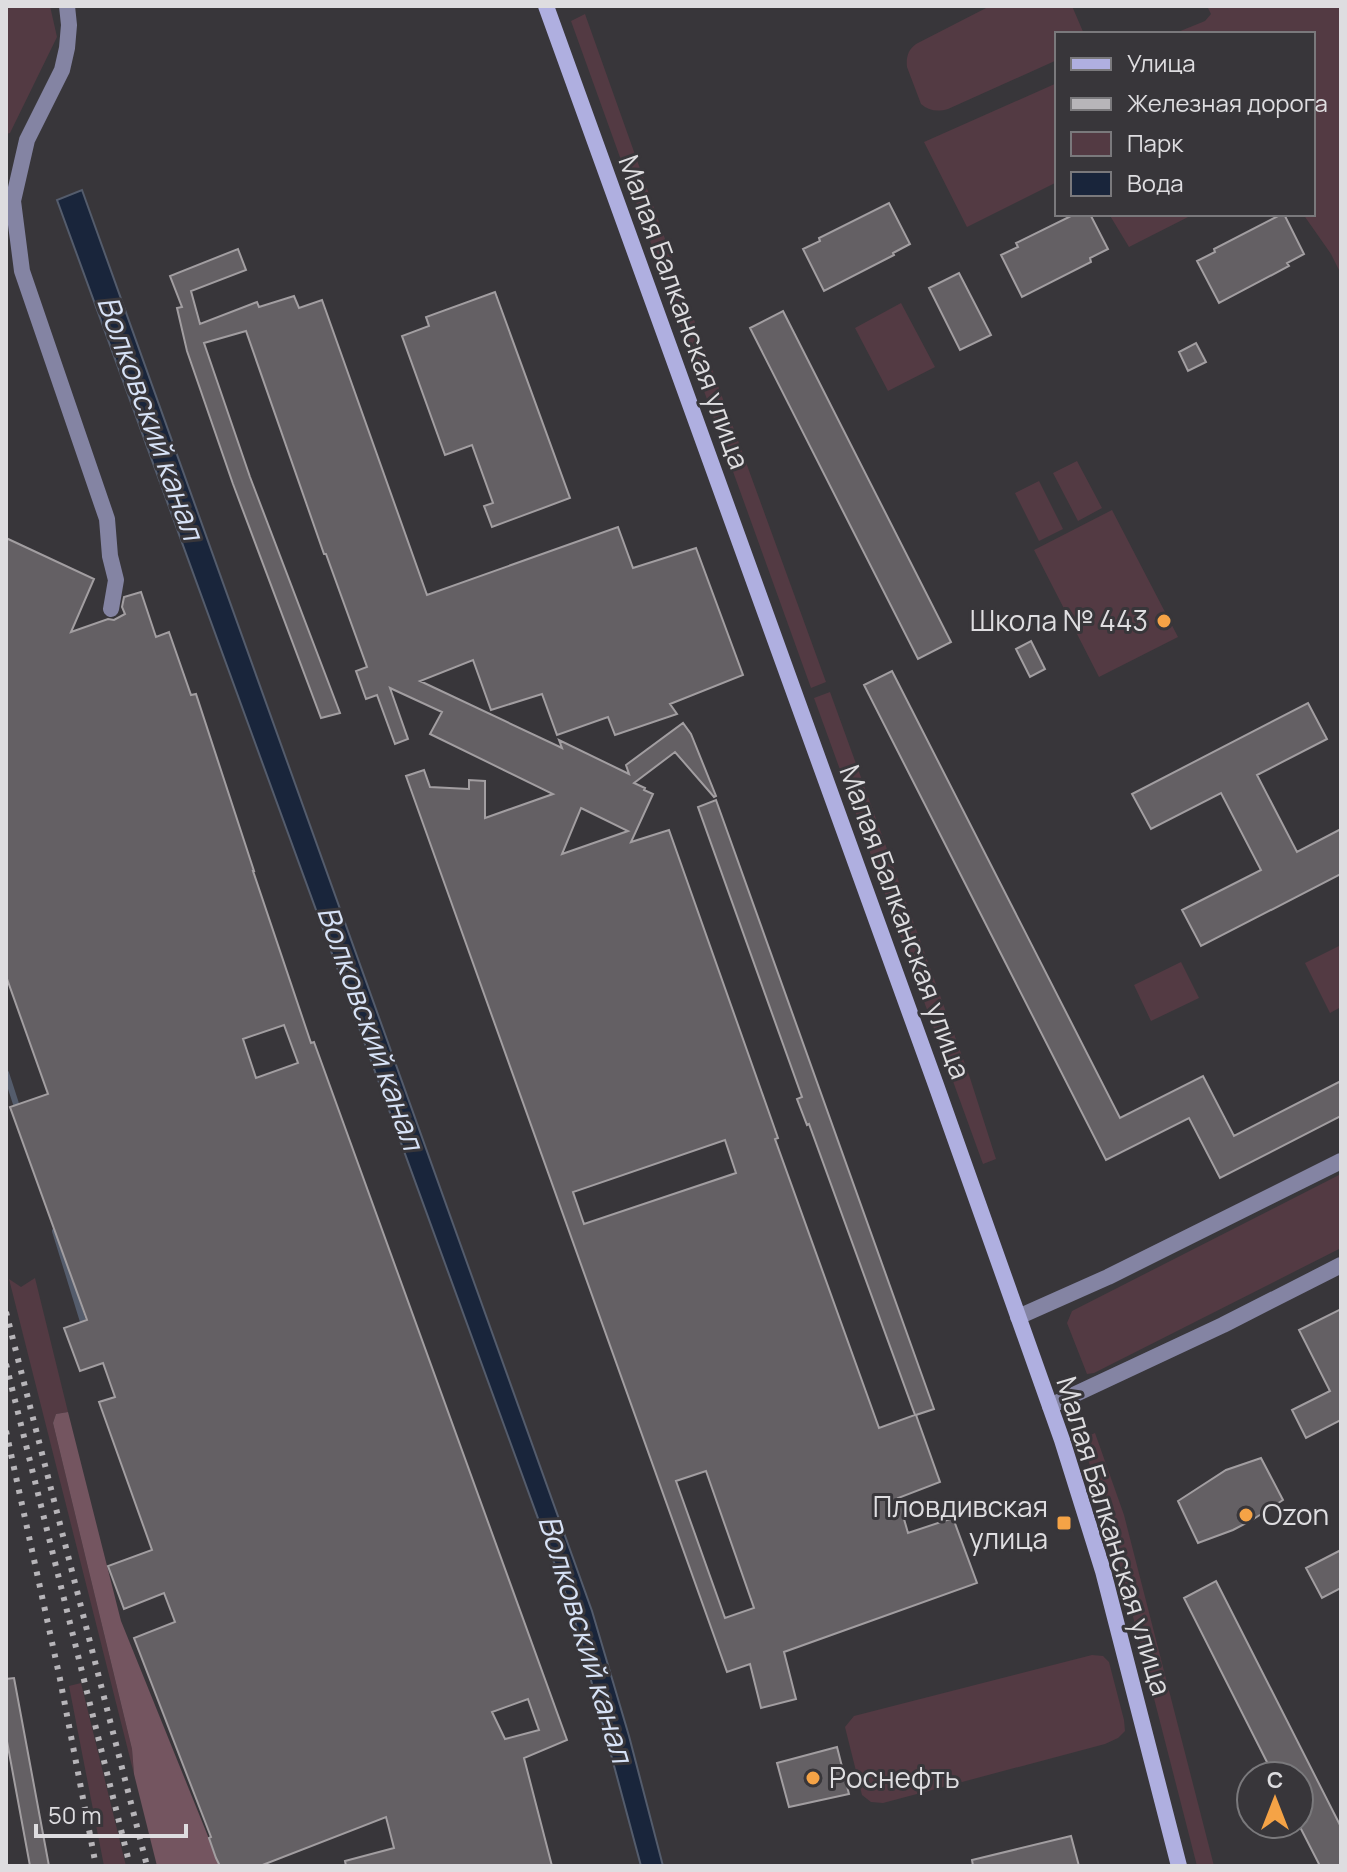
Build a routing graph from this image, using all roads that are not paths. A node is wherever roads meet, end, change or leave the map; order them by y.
1 (67, 6) edge
2 (546, 6) edge
3 (111, 609) dead end
4 (1341, 1161) edge
5 (1341, 1265) edge
6 (1018, 1317) junction
7 (1050, 1406) junction
8 (1179, 1866) edge

1 - 3 street
2 - 6 street, Малая Балканская улица
4 - 6 street
5 - 7 street
6 - 7 street, Малая Балканская улица
7 - 8 street, Малая Балканская улица

